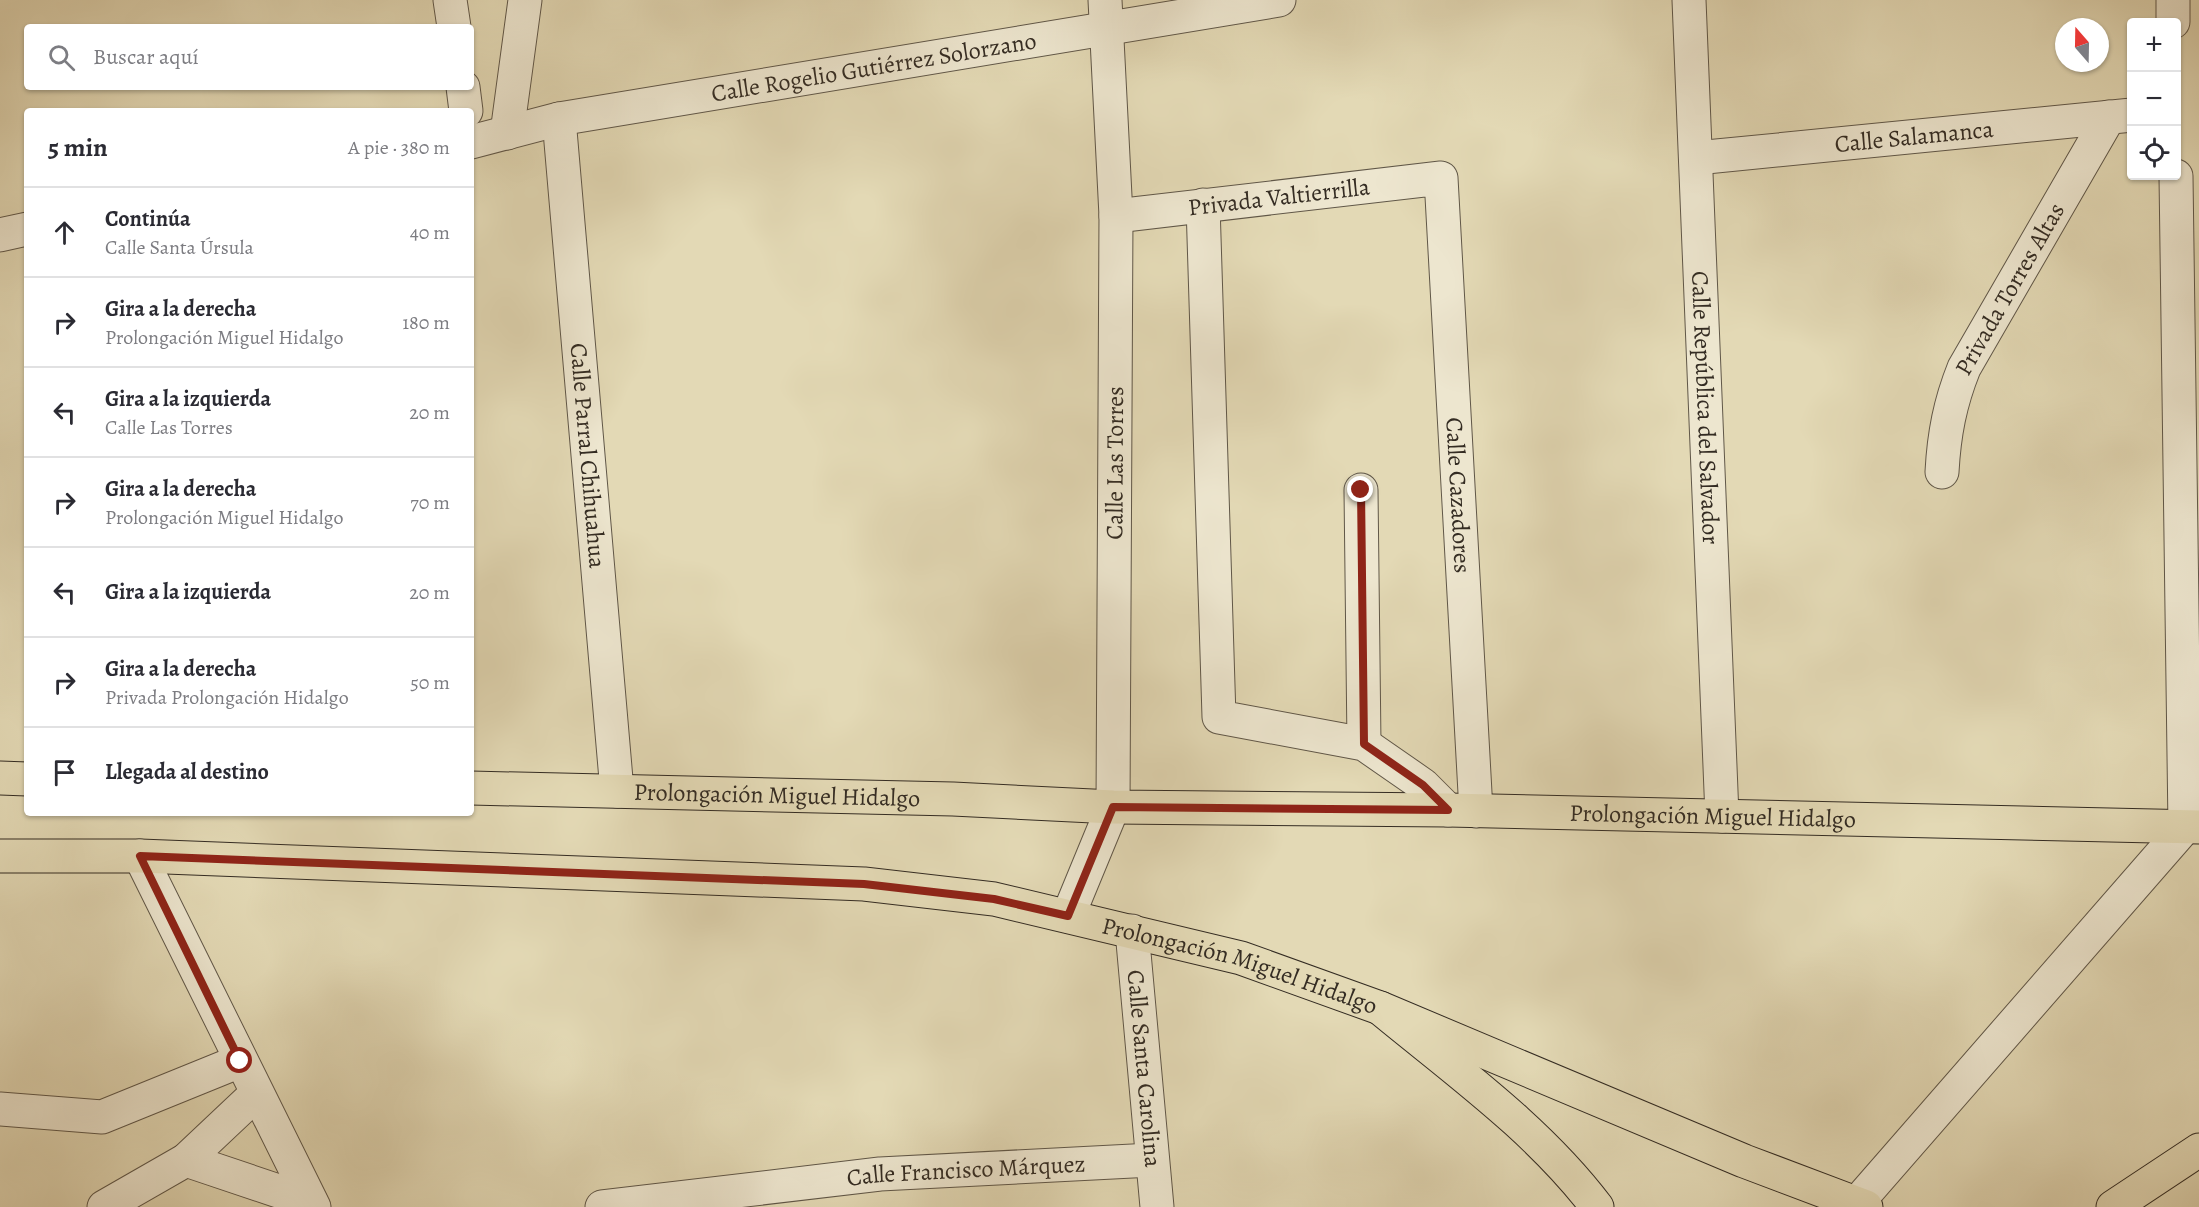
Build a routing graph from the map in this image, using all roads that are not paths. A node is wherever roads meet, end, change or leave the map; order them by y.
1 (450, 0) edge
2 (525, 0) edge
3 (1279, 0) edge
4 (1689, 0) edge
5 (2173, 0) edge
6 (1105, 15) edge
7 (2173, 18) edge
8 (454, 24) edge
9 (463, 90) edge
10 (466, 108) edge
11 (2120, 116) edge
12 (559, 119) junction
13 (507, 133) junction
14 (474, 141) edge
15 (1696, 158) junction
16 (1441, 178) joint
17 (2176, 180) edge
18 (1203, 206) junction
19 (1116, 216) junction
20 (24, 230) edge
21 (0, 235) edge
22 (1942, 472) dead end
23 (1361, 490) dead end
24 (1364, 744) junction
25 (2192, 768) edge
26 (0, 778) edge
27 (24, 779) edge
28 (474, 788) edge
29 (617, 791) junction
30 (1113, 807) junction
31 (1462, 811) junction
32 (1722, 816) junction
33 (2192, 827) edge
34 (0, 856) edge
35 (140, 856) junction
36 (1068, 916) junction
37 (1132, 931) junction
38 (1380, 1008) junction
39 (240, 1061) junction
40 (256, 1094) junction
41 (0, 1109) edge
42 (2186, 1158) edge
43 (186, 1160) junction
44 (1152, 1160) junction
45 (259, 1196) edge
46 (312, 1205) edge
47 (1861, 1205) edge
48 (104, 1207) edge
49 (602, 1207) edge
50 (1157, 1207) edge
51 (1597, 1207) edge
52 (2113, 1207) edge

1 - 8 street
2 - 13 street
3 - 6 street, Calle Rogelio Gutiérrez Solorzano
4 - 15 street, Calle República del Salvador
5 - 7 street
6 - 12 street, Calle Rogelio Gutiérrez Solorzano
6 - 19 street, Calle Las Torres
9 - 10 street
11 - 15 street, Calle Salamanca
11 - 22 street, Privada Torres Altas
12 - 13 street, Calle Rogelio Gutiérrez Solorzano
12 - 29 street, Calle Parral Chihuahua
13 - 14 street, Calle Rogelio Gutiérrez Solorzano
15 - 32 street, Calle República del Salvador
16 - 18 street, Privada Valtierrilla
16 - 31 street, Calle Cazadores
17 - 25 street
18 - 19 street, Privada Valtierrilla
18 - 24 street
19 - 30 street, Calle Las Torres
20 - 21 street
23 - 24 street
24 - 31 street
25 - 33 street
26 - 27 main road
28 - 29 main road, Prolongación Miguel Hidalgo
29 - 30 main road, Prolongación Miguel Hidalgo
30 - 31 main road, Prolongación Miguel Hidalgo
30 - 36 street, Calle Las Torres
31 - 32 main road, Prolongación Miguel Hidalgo
32 - 33 main road, Prolongación Miguel Hidalgo
33 - 47 street
34 - 35 main road, Prolongación Miguel Hidalgo
35 - 36 main road, Prolongación Miguel Hidalgo
35 - 39 street
36 - 37 main road, Prolongación Miguel Hidalgo
37 - 38 main road, Prolongación Miguel Hidalgo
37 - 44 street, Calle Santa Carolina
38 - 47 main road, Prolongación Miguel Hidalgo
38 - 51 main road
39 - 40 street
39 - 41 street
40 - 43 street
40 - 46 street
42 - 52 main road
43 - 45 street
43 - 48 street
44 - 49 street, Calle Francisco Márquez
44 - 50 street, Calle Santa Carolina
45 - 46 street

